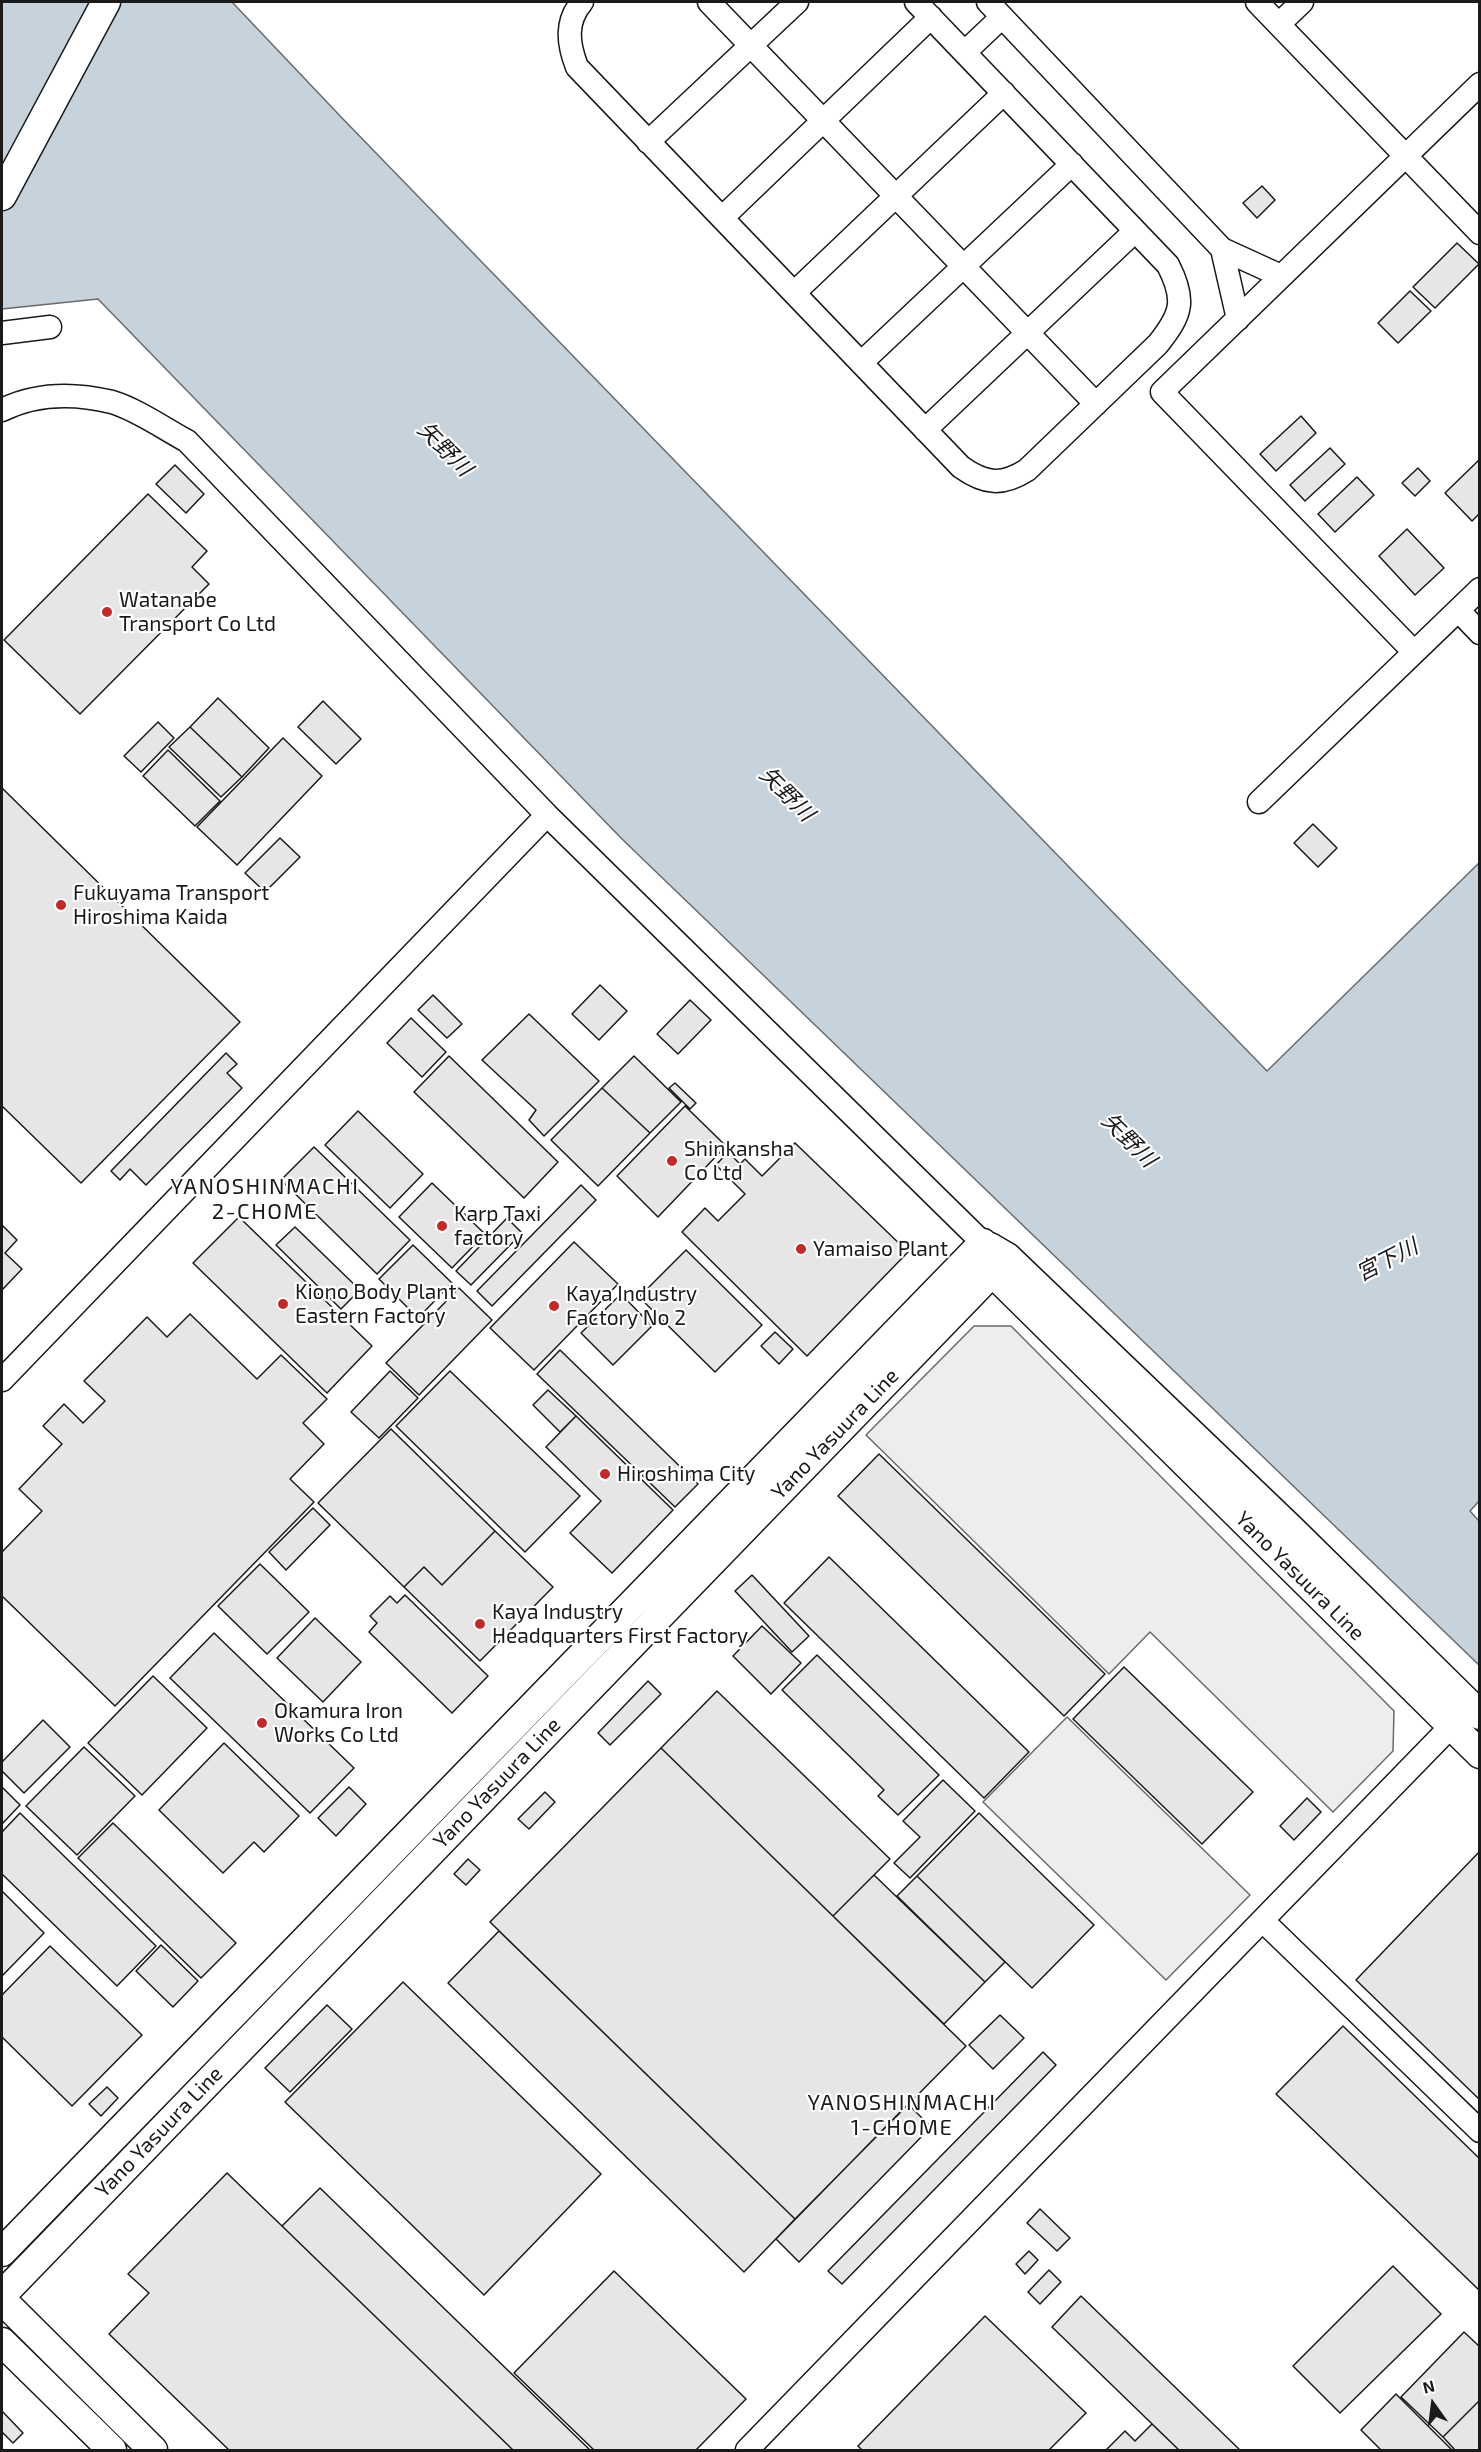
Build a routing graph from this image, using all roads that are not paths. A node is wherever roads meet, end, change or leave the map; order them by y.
1 (106, 2) edge
2 (582, 2) edge
3 (709, 2) edge
4 (797, 2) edge
5 (1257, 2) edge
6 (1302, 2) edge
7 (924, 9) edge
8 (995, 9) edge
9 (1279, 24) junction
10 (751, 45) junction
11 (965, 52) junction
12 (1479, 84) edge
13 (1004, 93) junction
14 (824, 120) junction
15 (648, 141) junction
16 (1406, 156) junction
17 (1071, 164) junction
18 (2, 196) edge
19 (896, 196) junction
20 (722, 218) junction
21 (1135, 231) junction
22 (1479, 234) edge
23 (1222, 249) junction
24 (963, 266) junction
25 (1281, 276) junction
26 (794, 293) junction
27 (1238, 319) junction
28 (50, 327) dead end
29 (2, 333) edge
30 (1028, 333) junction
31 (861, 363) junction
32 (1136, 366) junction
33 (1162, 392) junction
34 (1096, 404) junction
35 (2, 410) edge
36 (925, 430) junction
37 (1479, 589) edge
38 (1458, 610) junction
39 (1479, 633) edge
40 (1414, 652) junction
41 (1259, 802) dead end
42 (547, 815) junction
43 (994, 1257) junction
44 (2, 1380) edge
45 (1467, 1716) edge
46 (1479, 1754) edge
47 (1263, 1921) junction
48 (1479, 2131) edge
49 (2, 2252) edge
50 (2, 2295) edge
51 (2, 2300) edge
52 (2, 2342) edge
53 (112, 2451) edge
54 (153, 2451) edge
55 (747, 2451) edge

1 - 18 main road
2 - 15 street
3 - 10 street
4 - 10 street
5 - 9 street
6 - 9 street
7 - 11 street
7 - 14 street
8 - 11 street
8 - 23 street
9 - 16 street
10 - 14 street
10 - 15 street
11 - 13 street
12 - 16 street
13 - 17 street
13 - 19 street
14 - 19 street
14 - 20 street
15 - 20 street
16 - 22 street
16 - 25 street
17 - 21 street
17 - 24 street
19 - 24 street
19 - 26 street
20 - 26 street
21 - 30 street
21 - 32 street
23 - 25 street
23 - 27 street
24 - 30 street
24 - 31 street
25 - 27 street
26 - 31 street
27 - 33 street
28 - 29 street
30 - 34 street
30 - 36 street
31 - 36 street
32 - 33 street
32 - 34 street
33 - 40 street
34 - 36 street
35 - 42 street
37 - 38 street
38 - 39 street
38 - 40 street
40 - 41 street
42 - 43 street
42 - 44 street
43 - 45 main road, Yano Yasuura Line
43 - 49 main road, Yano Yasuura Line
43 - 50 main road, Yano Yasuura Line
45 - 46 main road, Yano Yasuura Line
45 - 47 street
47 - 48 street
47 - 55 street
51 - 54 main road
52 - 53 main road

